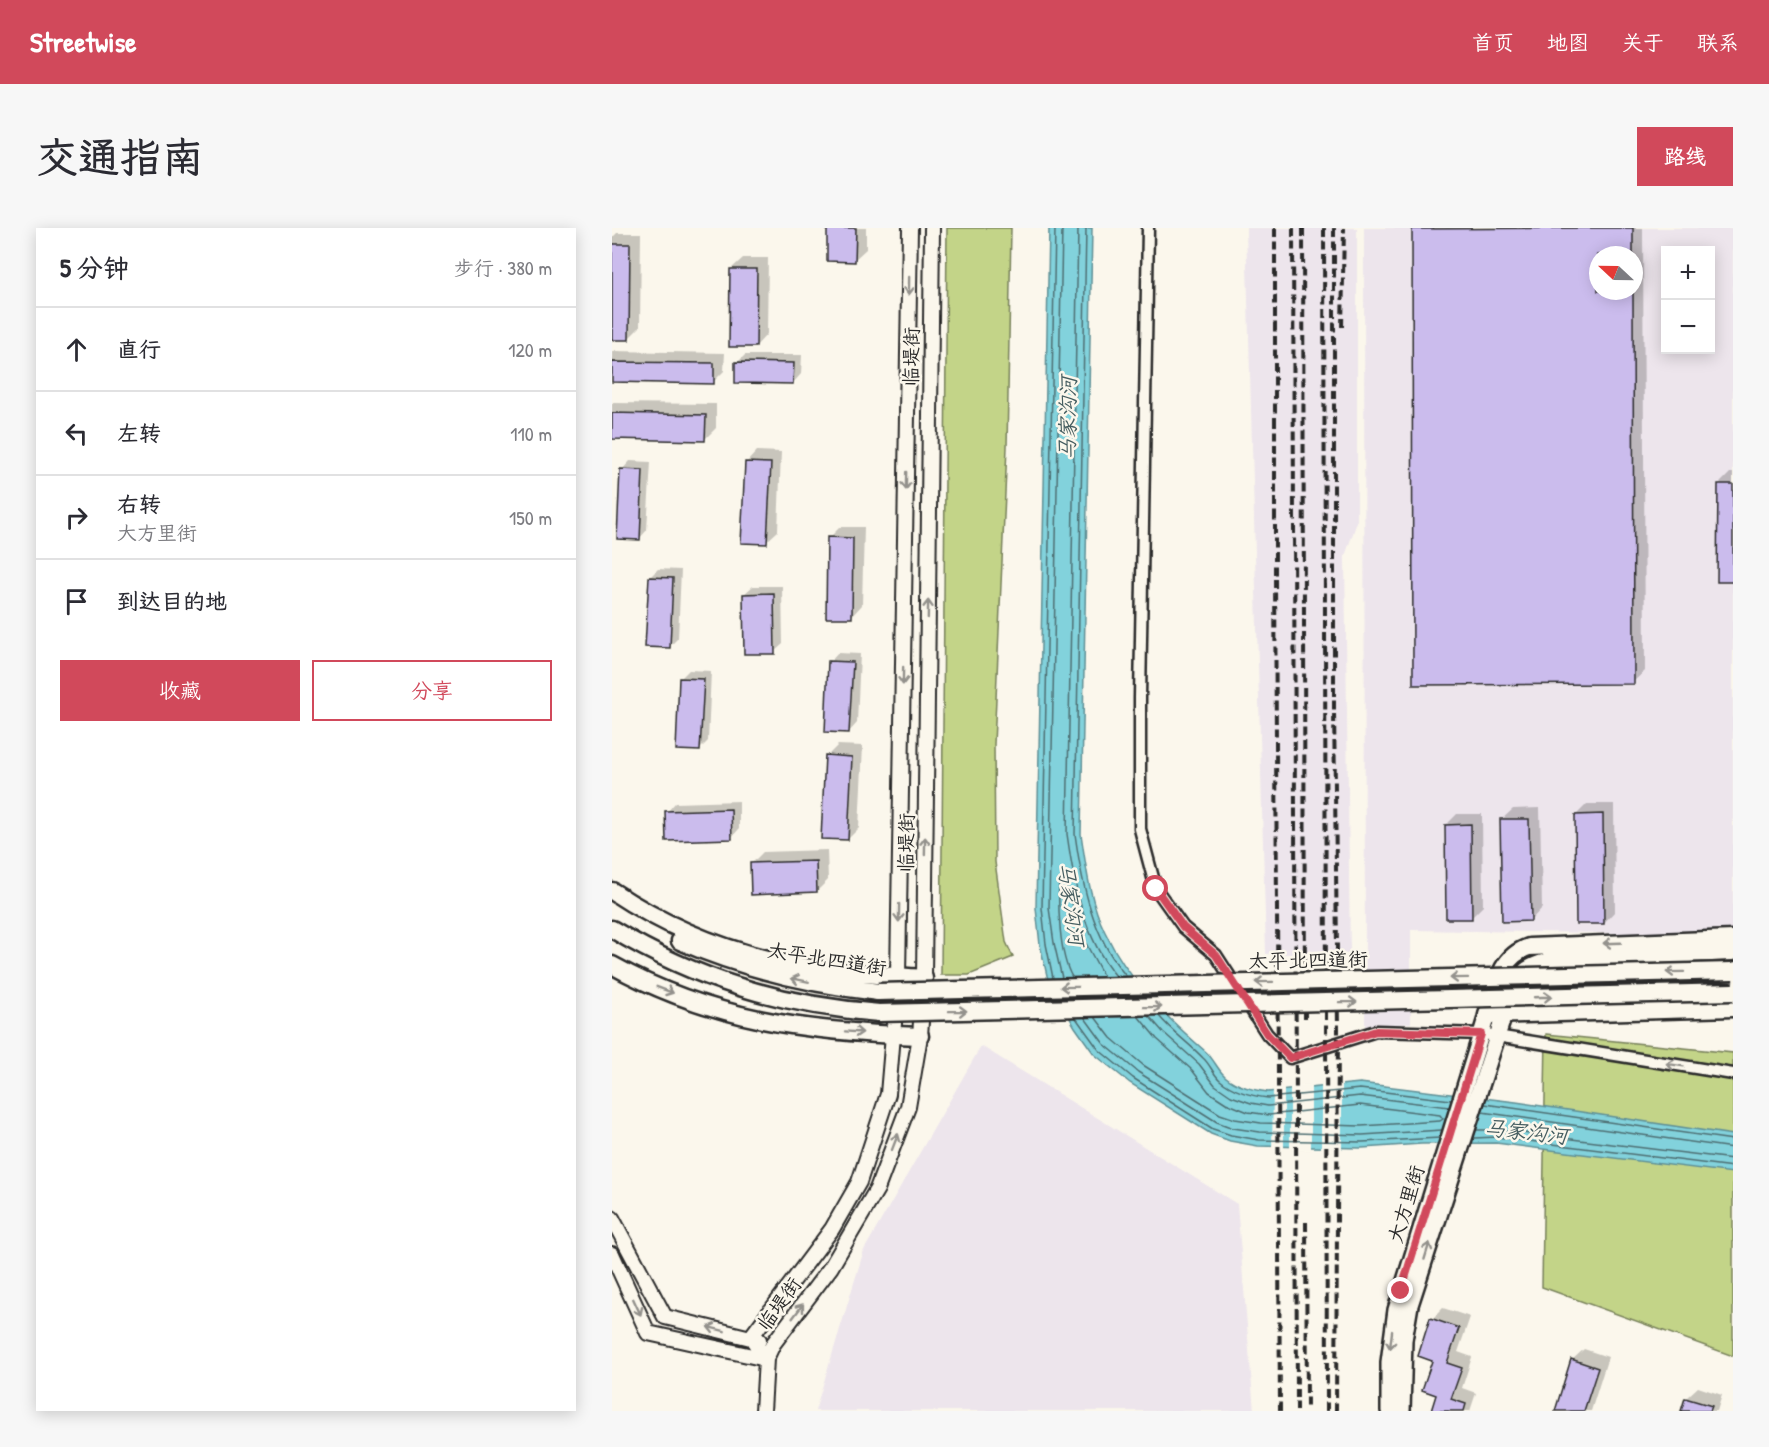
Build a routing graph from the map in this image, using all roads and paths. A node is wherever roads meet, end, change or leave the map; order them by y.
1 (910, 228) edge
2 (932, 228) edge
3 (1148, 228) edge
4 (612, 891) edge
5 (612, 904) edge
6 (612, 929) edge
7 (1733, 939) edge
8 (1733, 952) edge
9 (612, 965) edge
10 (1733, 971) edge
11 (898, 976) junction
12 (924, 978) junction
13 (1733, 992) edge
14 (1733, 1008) edge
15 (1496, 1015) junction
16 (1481, 1034) junction
17 (892, 1035) junction
18 (920, 1036) junction
19 (1497, 1036) junction
20 (1733, 1074) edge
21 (1476, 1077) junction
22 (1441, 1185) junction
23 (612, 1218) edge
24 (612, 1254) edge
25 (751, 1337) junction
26 (773, 1344) junction
27 (766, 1359) junction
28 (763, 1411) edge
29 (1389, 1411) edge
30 (1402, 1411) edge

1 -> 11 street, 临堤街
12 -> 2 street, 临堤街
3 - 16 street
4 - 11 main road, 太平北四道街
10 -> 5 main road, 太平北四道街, bridge
6 -> 13 main road, bridge
7 -> 15 main road
8 - 15 main road
9 -> 17 main road
11 - 12 main road, 太平北四道街
11 - 17 street, 临堤街
12 - 18 street, 临堤街
14 - 15 main road
15 - 16 main road, 大方里街
15 - 19 main road, 大方里街
16 - 19 street
16 - 21 main road, 大方里街
17 - 18 main road
17 - 25 street, 临堤街
26 -> 18 street, 临堤街
20 -> 19 street
19 - 21 main road, 大方里街
21 - 22 main road, 大方里街
22 -> 29 main road, 大方里街
30 -> 22 main road, 大方里街
25 -> 23 street
24 -> 27 street
25 - 26 street
25 - 27 street, 临堤街
26 - 27 street, 临堤街
27 - 28 street

